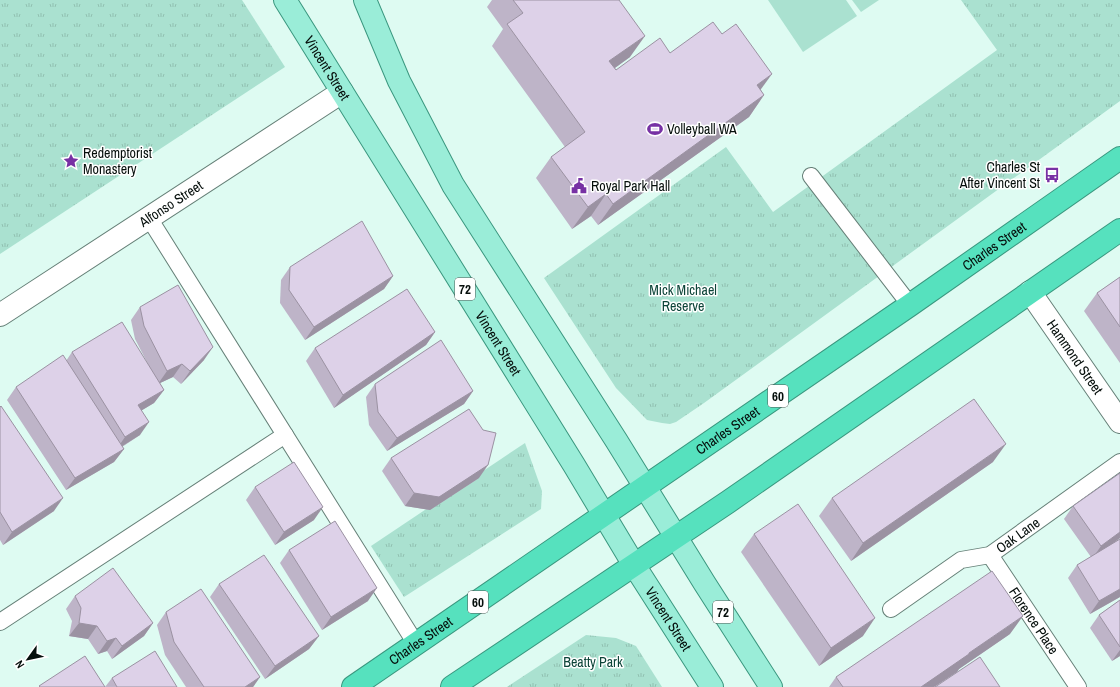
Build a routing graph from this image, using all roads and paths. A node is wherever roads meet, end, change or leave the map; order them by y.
1 (285, 0) edge
2 (365, 0) edge
3 (342, 92) junction
4 (1120, 158) edge
5 (811, 176) dead end
6 (149, 218) junction
7 (1120, 230) edge
8 (1030, 292) junction
9 (910, 305) junction
10 (0, 315) edge
11 (1120, 422) edge
12 (285, 435) junction
13 (1120, 462) edge
14 (645, 487) junction
15 (604, 516) junction
16 (676, 537) junction
17 (990, 555) junction
18 (634, 565) junction
19 (891, 609) dead end
20 (0, 622) edge
21 (416, 644) junction
22 (353, 687) edge
23 (452, 687) edge
24 (712, 687) edge
25 (770, 687) edge
26 (1078, 687) edge

1 - 3 main road, Vincent Street / 72
2 - 14 main road, 72
3 - 6 street, Alfonso Street
3 - 15 main road, Vincent Street / 72
4 - 9 highway, Charles Street / 60
5 - 9 lane
6 - 10 street, Alfonso Street
6 - 12 lane
7 - 8 highway
8 - 11 street, Hammond Street
8 - 16 highway
9 - 14 highway, Charles Street / 60
12 - 20 lane
12 - 21 lane
13 - 17 lane, Oak Lane
14 - 15 highway, Charles Street / 60
14 - 16 main road, 72
15 - 18 main road, Vincent Street / 72
15 - 21 highway, Charles Street / 60
16 - 18 highway
16 - 25 main road, 72
17 - 19 lane, Oak Lane
17 - 26 lane, Florence Place
18 - 23 highway
18 - 24 main road, Vincent Street / 72
21 - 22 highway, Charles Street / 60

